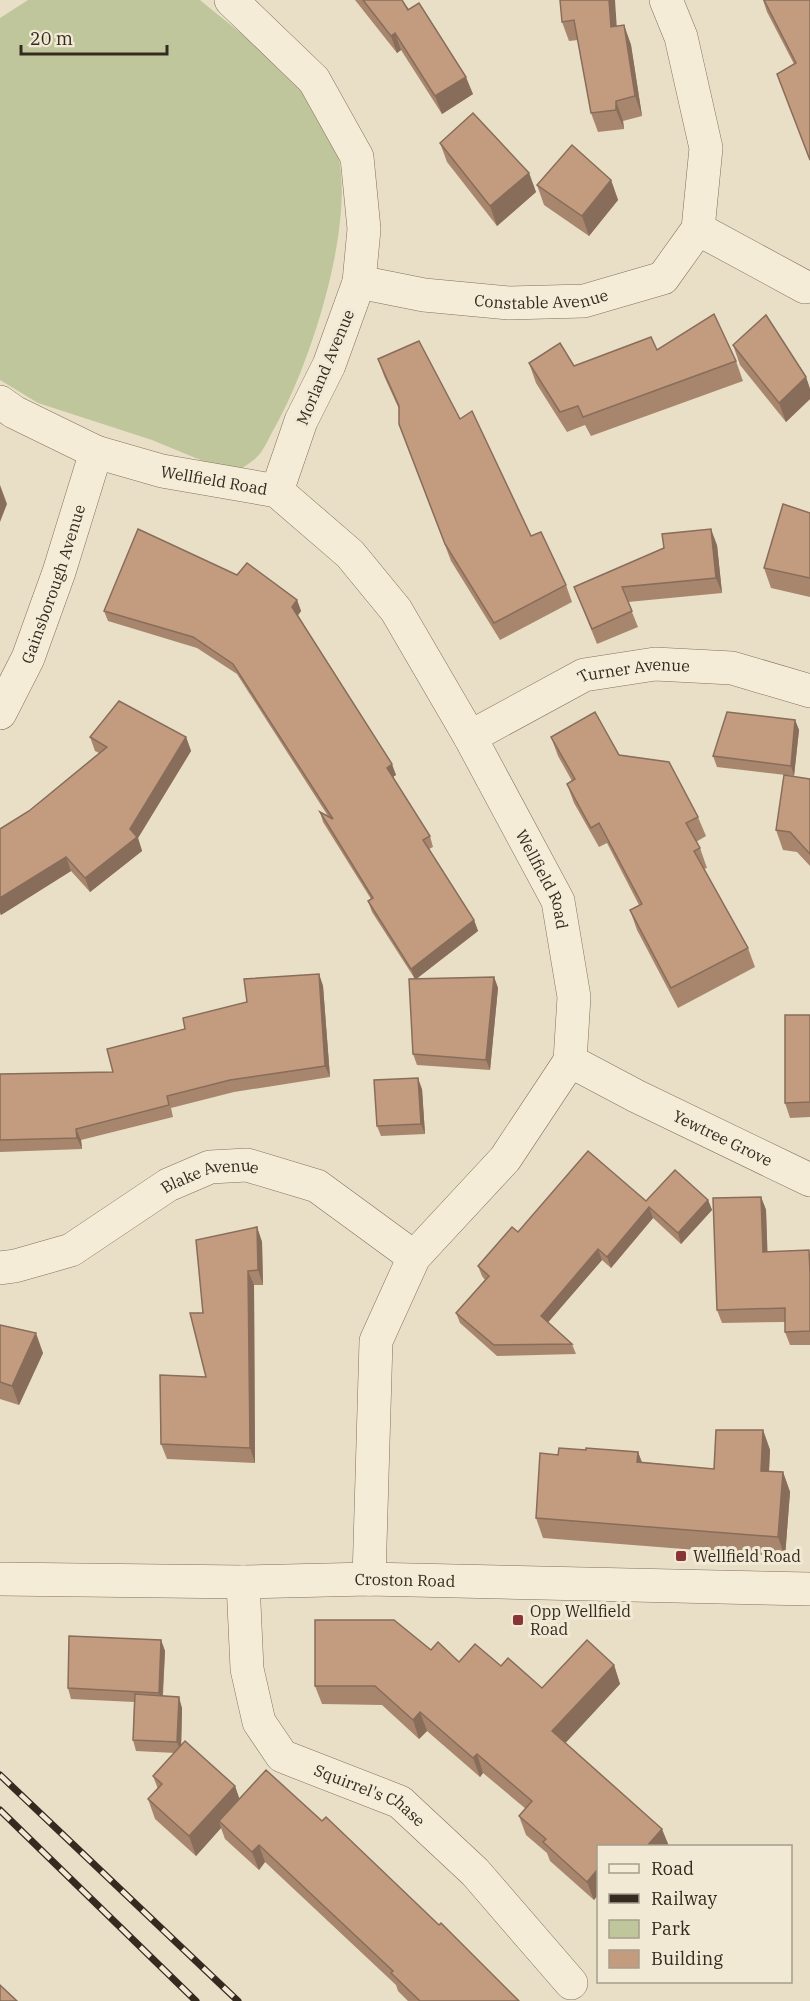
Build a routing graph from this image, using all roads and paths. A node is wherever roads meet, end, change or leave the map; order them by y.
1 (231, 0) edge
2 (666, 0) edge
3 (698, 229) junction
4 (358, 282) junction
5 (805, 287) dead end
6 (0, 402) edge
7 (96, 452) junction
8 (277, 491) junction
9 (810, 691) edge
10 (0, 713) edge
11 (470, 737) junction
12 (570, 1061) junction
13 (810, 1180) edge
14 (414, 1257) junction
15 (0, 1268) edge
16 (0, 1579) edge
17 (369, 1580) junction
18 (243, 1581) junction
19 (810, 1589) edge
20 (571, 1983) dead end

1 - 4 street, Morland Avenue
2 - 3 street, Constable Avenue
3 - 4 street, Constable Avenue
3 - 5 street
4 - 8 street, Morland Avenue
6 - 7 street, Wellfield Road
7 - 8 street, Wellfield Road
7 - 10 street, Gainsborough Avenue
8 - 11 street, Wellfield Road
9 - 11 street, Turner Avenue
11 - 12 street, Wellfield Road
12 - 13 street, Yewtree Grove
12 - 14 street, Wellfield Road
14 - 15 street, Blake Avenue
14 - 17 street, Wellfield Road
16 - 18 street, Croston Road
17 - 18 street, Croston Road
17 - 19 street, Croston Road
18 - 20 street, Squirrel's Chase

